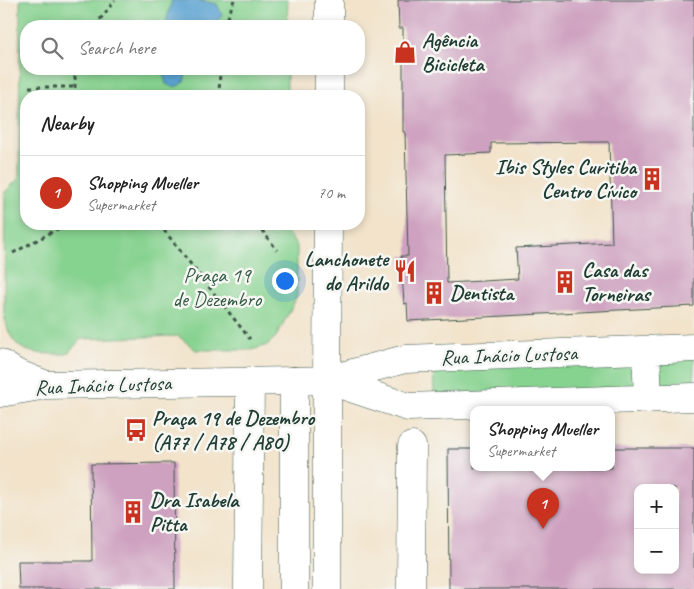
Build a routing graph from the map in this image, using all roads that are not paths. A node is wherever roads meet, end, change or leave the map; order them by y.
1 (330, 0) edge
2 (329, 20) edge
3 (329, 75) edge
4 (329, 90) edge
5 (328, 230) edge
6 (694, 348) edge
7 (646, 350) junction
8 (0, 363) edge
9 (327, 380) junction
10 (250, 381) junction
11 (294, 381) junction
12 (46, 385) junction
13 (0, 392) edge
14 (694, 397) edge
15 (648, 399) junction
16 (412, 446) dead end
17 (248, 589) edge
18 (294, 589) edge
19 (327, 589) edge
20 (411, 589) edge

1 - 2 main road
3 - 4 main road
5 - 9 main road
6 - 7 main road, Rua Inácio Lustosa
7 - 9 main road, Rua Inácio Lustosa
7 - 15 main road
8 - 12 main road
9 - 11 main road, Rua Inácio Lustosa
9 - 15 main road, Rua Inácio Lustosa
9 - 19 main road
10 - 11 main road, Rua Inácio Lustosa
10 - 12 main road, Rua Inácio Lustosa
10 - 17 main road
11 - 18 main road
12 - 13 main road, Rua Inácio Lustosa
14 - 15 main road, Rua Inácio Lustosa
16 - 20 main road

